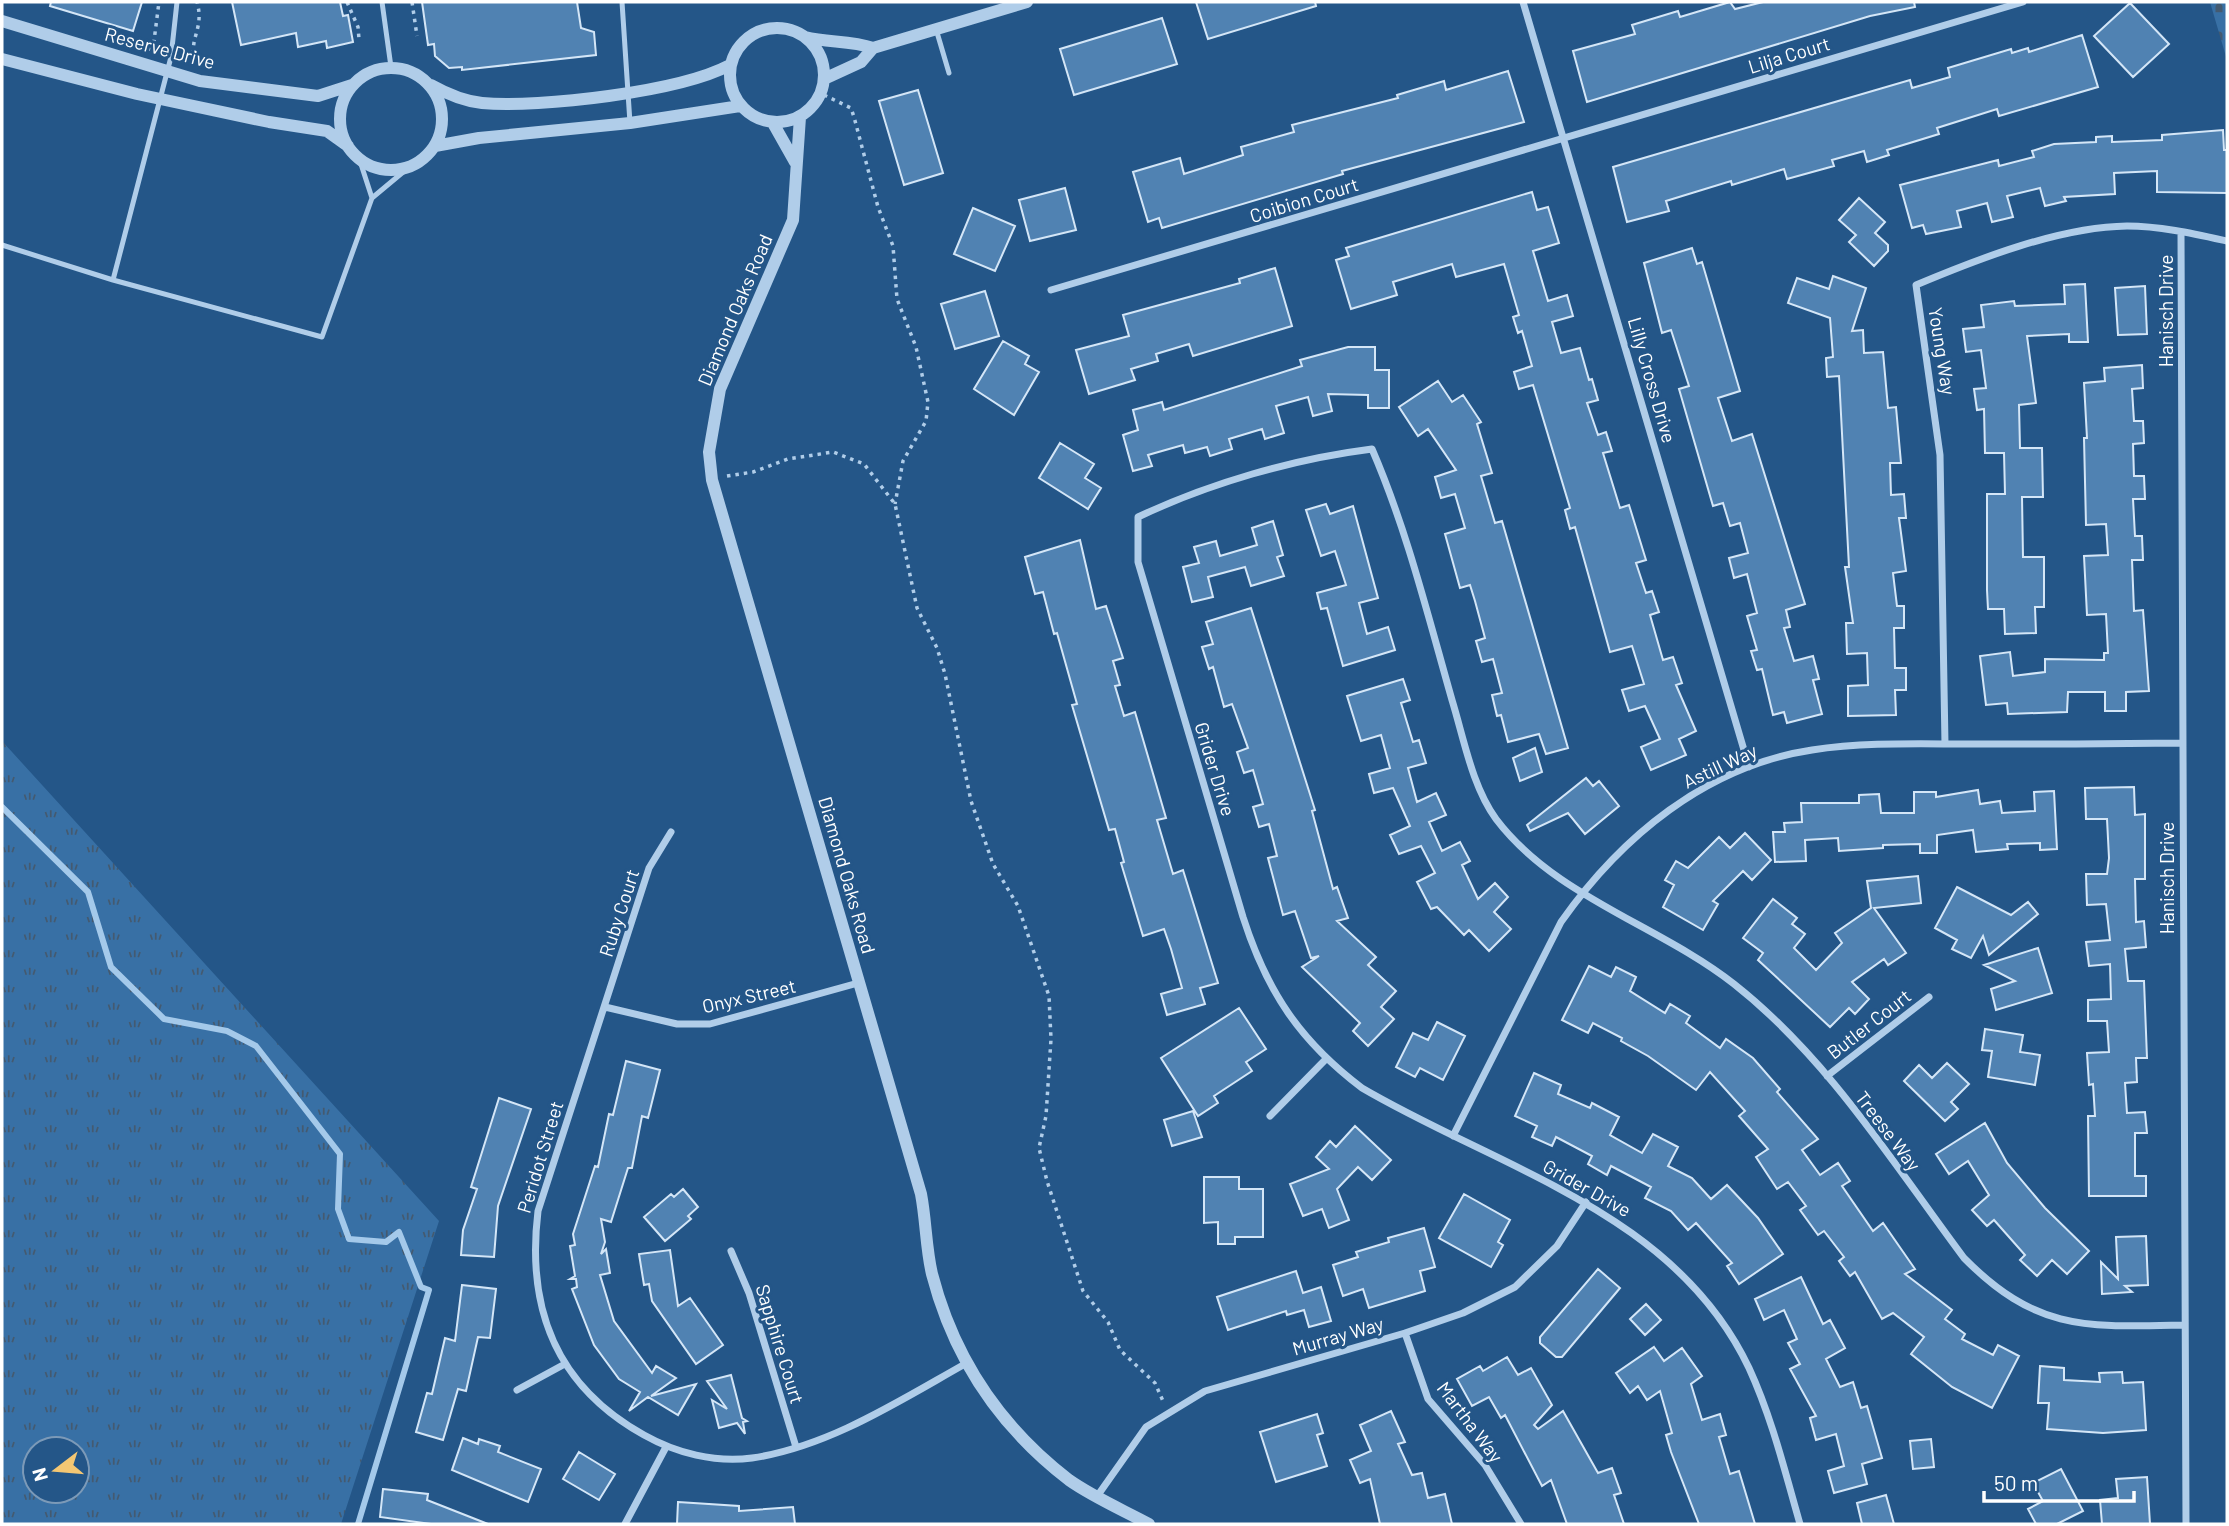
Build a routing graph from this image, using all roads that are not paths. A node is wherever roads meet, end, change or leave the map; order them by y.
1 (177, 2) edge
2 (382, 2) edge
3 (622, 2) edge
4 (1027, 2) edge
5 (1523, 2) edge
6 (2023, 2) edge
7 (2, 21) edge
8 (936, 29) junction
9 (805, 37) junction
10 (873, 48) junction
11 (2, 60) edge
12 (730, 65) junction
13 (391, 67) junction
14 (949, 73) dead end
15 (167, 74) junction
16 (824, 79) junction
17 (429, 84) junction
18 (352, 85) junction
19 (629, 92) junction
20 (160, 99) junction
21 (740, 106) junction
22 (800, 117) junction
23 (773, 122) junction
24 (630, 123) junction
25 (1564, 139) junction
26 (348, 146) junction
27 (435, 146) junction
28 (359, 158) junction
29 (796, 162) junction
30 (408, 168) junction
31 (372, 198) junction
32 (2181, 232) junction
33 (2227, 241) edge
34 (2, 245) edge
35 (113, 280) junction
36 (1051, 290) dead end
37 (2182, 743) junction
38 (1945, 744) junction
39 (1749, 767) junction
40 (671, 832) dead end
41 (1583, 892) junction
42 (858, 984) junction
43 (1929, 997) dead end
44 (605, 1007) junction
45 (1325, 1060) junction
46 (1828, 1076) junction
47 (1270, 1116) dead end
48 (1453, 1136) junction
49 (1586, 1202) junction
50 (731, 1251) dead end
51 (2185, 1325) junction
52 (1405, 1334) junction
53 (965, 1364) junction
54 (563, 1365) junction
55 (517, 1390) dead end
56 (666, 1447) junction
57 (796, 1447) junction
58 (1098, 1496) junction
59 (625, 1524) edge
60 (1149, 1524) edge
61 (1521, 1524) edge
62 (1800, 1524) edge
63 (2186, 1524) edge

1 - 15 lane
2 - 13 lane
3 - 19 lane
4 - 8 street
5 - 25 street, Lilly Cross Drive
6 - 25 street, Lilja Court
7 - 15 street, Reserve Drive
8 - 10 street
8 - 14 lane
9 - 10 street
9 - 12 street
9 - 16 street
10 - 16 street
11 - 20 street
12 - 19 street
12 - 21 street
13 - 17 street
13 - 18 street
15 - 18 street, Reserve Drive
15 - 20 lane
16 - 22 street
17 - 19 street
17 - 27 street
18 - 26 street
19 - 24 lane
20 - 26 street
20 - 35 lane
21 - 23 street
21 - 24 street
22 - 23 street
22 - 29 street, Diamond Oaks Road
23 - 29 street, Diamond Oaks Road
24 - 27 street
25 - 36 street, Coibion Court
25 - 39 street, Lilly Cross Drive
26 - 28 street
27 - 30 street
28 - 30 street
28 - 31 lane
29 - 42 street, Diamond Oaks Road
30 - 31 lane
31 - 35 lane
32 - 33 street, Young Way
32 - 37 street, Hanisch Drive
32 - 38 street, Young Way
34 - 35 lane
37 - 38 street, Astill Way
37 - 51 street, Hanisch Drive
38 - 39 street, Astill Way
39 - 41 street, Astill Way
40 - 44 street, Ruby Court
41 - 45 street, Grider Drive
41 - 46 street, Treese Way
41 - 48 street, Astill Way
42 - 44 street, Onyx Street
42 - 53 street, Diamond Oaks Road
43 - 46 street, Butler Court
44 - 54 street, Peridot Street
45 - 47 street
45 - 48 street, Grider Drive
46 - 51 street, Treese Way
48 - 49 street, Grider Drive
49 - 52 street, Murray Way
49 - 62 street, Grider Drive
50 - 57 street, Sapphire Court
51 - 63 street, Hanisch Drive
52 - 58 street, Murray Way
52 - 61 street, Martha Way
53 - 57 street, Peridot Street
53 - 58 street, Diamond Oaks Road
54 - 55 street
54 - 56 street, Peridot Street
56 - 57 street, Peridot Street
56 - 59 street
58 - 60 street, Diamond Oaks Road

